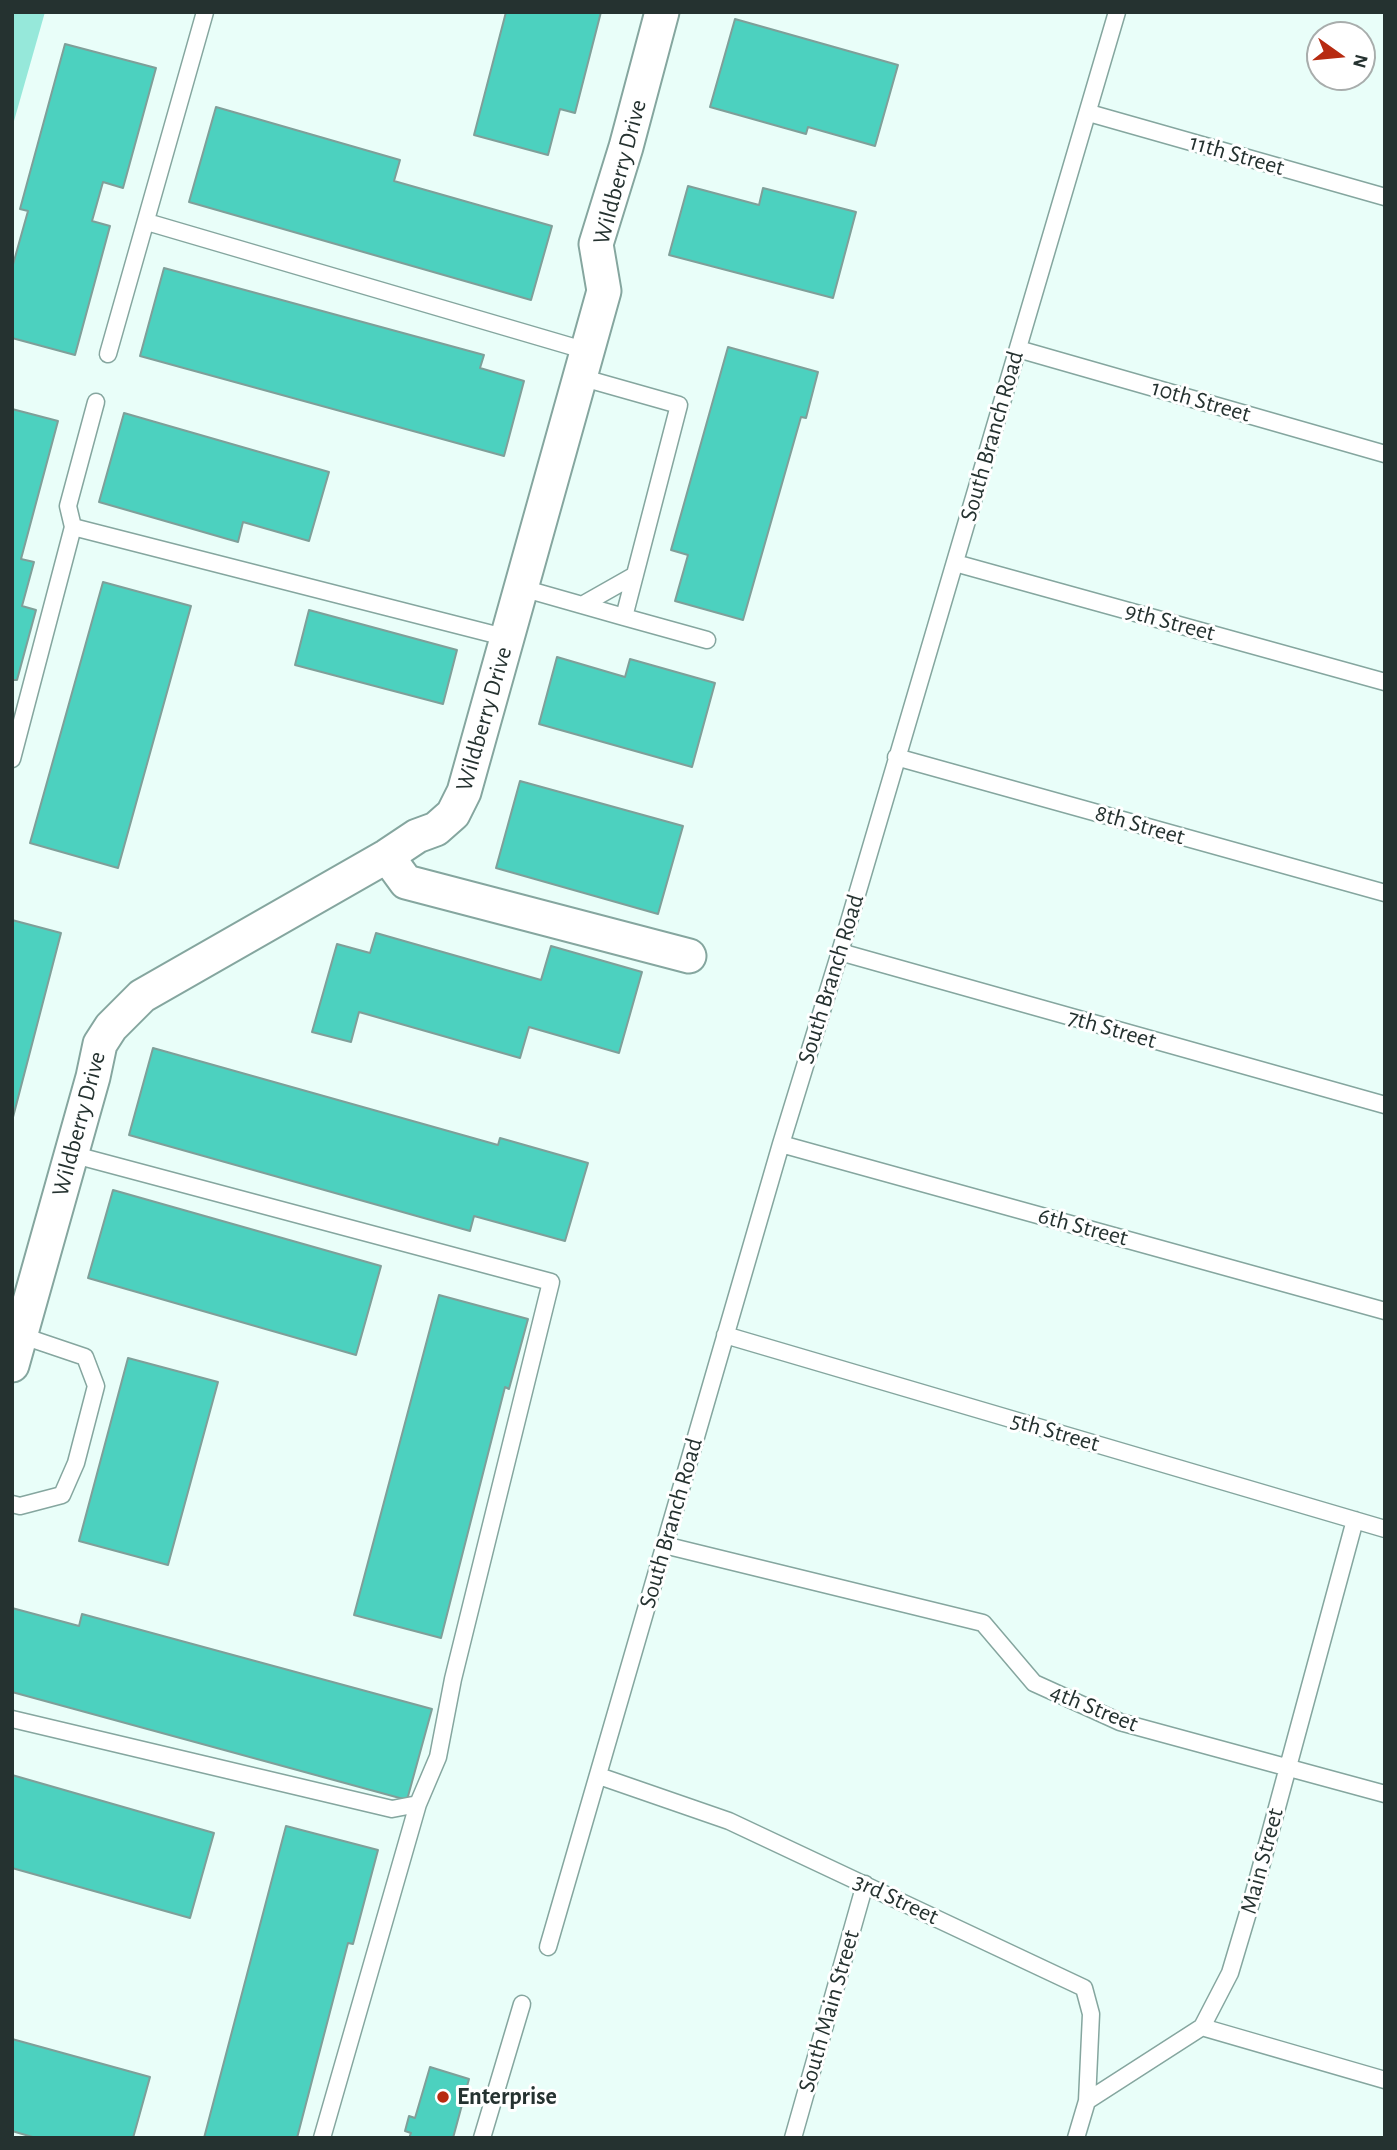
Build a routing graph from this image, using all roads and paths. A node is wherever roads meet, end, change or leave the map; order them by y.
1 (205, 12) edge
2 (662, 12) edge
3 (1118, 12) edge
4 (1088, 113) junction
5 (1385, 197) edge
6 (147, 222) junction
7 (1018, 349) junction
8 (108, 354) dead end
9 (583, 364) junction
10 (96, 402) dead end
11 (1385, 454) edge
12 (73, 527) junction
13 (955, 562) junction
14 (635, 575) junction
15 (522, 588) junction
16 (582, 605) junction
17 (624, 617) junction
18 (508, 638) junction
19 (707, 640) dead end
20 (1385, 682) edge
21 (896, 757) junction
22 (12, 759) edge
23 (387, 856) junction
24 (1385, 893) edge
25 (840, 952) junction
26 (689, 956) dead end
27 (1385, 1105) edge
28 (781, 1144) junction
29 (71, 1154) junction
30 (1385, 1311) edge
31 (725, 1335) junction
32 (15, 1351) edge
33 (12, 1504) edge
34 (1355, 1520) junction
35 (1385, 1529) edge
36 (664, 1545) junction
37 (12, 1719) edge
38 (1287, 1767) junction
39 (599, 1776) junction
40 (1385, 1794) edge
41 (418, 1804) junction
42 (865, 1884) junction
43 (548, 1947) dead end
44 (522, 2004) dead end
45 (1202, 2028) junction
46 (1385, 2080) edge
47 (1087, 2101) junction
48 (322, 2138) edge
49 (482, 2138) edge
50 (793, 2138) edge
51 (1076, 2138) edge

1 - 6 lane
2 - 9 street, Wildberry Drive
3 - 4 lane, South Branch Road
4 - 5 lane, 11th Street
4 - 7 lane, South Branch Road
6 - 8 lane
6 - 9 lane
7 - 11 lane, 10th Street
7 - 13 lane, South Branch Road
9 - 14 lane
9 - 15 street, Wildberry Drive
10 - 12 lane
12 - 18 lane
12 - 22 lane
13 - 20 lane, 9th Street
13 - 21 lane, South Branch Road
14 - 16 lane
14 - 17 lane
15 - 16 lane
15 - 18 street, Wildberry Drive
16 - 17 lane
17 - 19 lane
18 - 23 street, Wildberry Drive
21 - 24 lane, 8th Street
21 - 25 lane, South Branch Road
23 - 26 street
23 - 29 street, Wildberry Drive
25 - 27 lane, 7th Street
25 - 28 lane, South Branch Road
28 - 30 lane, 6th Street
28 - 31 lane, South Branch Road
29 - 32 street, Wildberry Drive
29 - 41 lane
31 - 34 lane, 5th Street
31 - 36 lane, South Branch Road
32 - 33 lane
34 - 35 lane, 5th Street
34 - 38 lane, Main Street
36 - 38 lane, 4th Street
36 - 39 lane, South Branch Road
37 - 41 lane
38 - 40 lane, 4th Street
38 - 45 lane, Main Street
39 - 42 lane, 3rd Street
39 - 43 lane, South Branch Road
41 - 48 lane
42 - 47 lane, 3rd Street
42 - 50 lane, South Main Street
44 - 49 lane
45 - 46 lane
45 - 47 lane
47 - 51 lane

